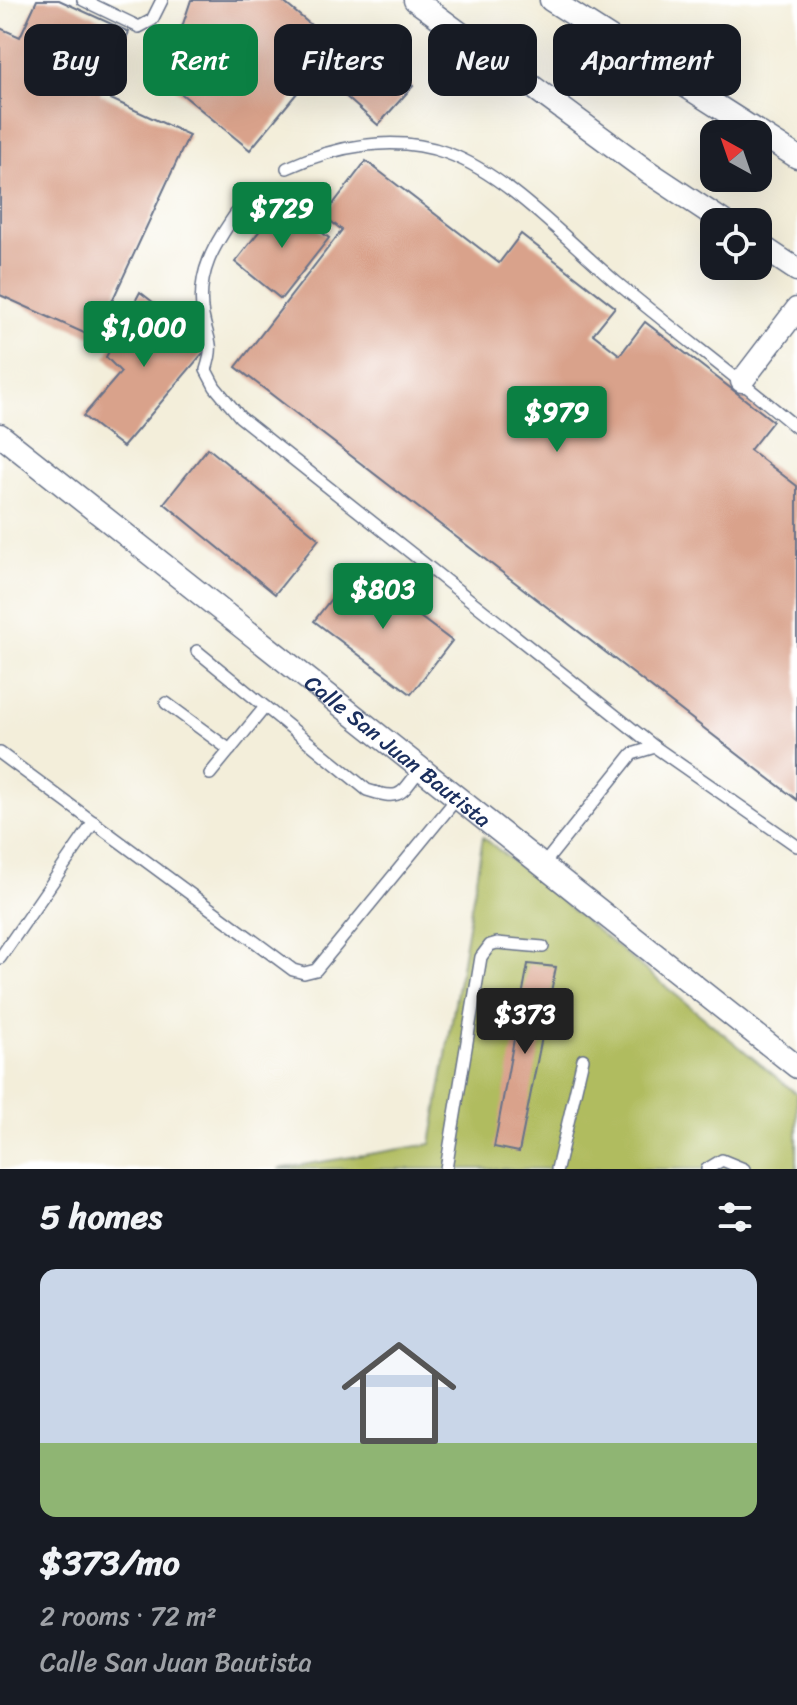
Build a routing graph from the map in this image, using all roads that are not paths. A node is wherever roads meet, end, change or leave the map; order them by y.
1 (83, 0) edge
2 (162, 0) edge
3 (415, 0) edge
4 (551, 0) edge
5 (797, 157) edge
6 (287, 168) dead end
7 (243, 203) dead end
8 (703, 208) edge
9 (772, 253) edge
10 (797, 270) edge
11 (797, 309) edge
12 (742, 381) junction
13 (797, 428) edge
14 (0, 435) edge
15 (197, 651) dead end
16 (166, 703) dead end
17 (265, 707) junction
18 (655, 747) junction
19 (230, 750) junction
20 (0, 753) edge
21 (421, 768) junction
22 (210, 774) dead end
23 (458, 797) junction
24 (94, 822) junction
25 (797, 846) edge
26 (543, 865) junction
27 (543, 947) dead end
28 (0, 958) edge
29 (583, 1059) dead end
30 (797, 1067) edge
31 (446, 1169) edge
32 (557, 1169) edge
33 (707, 1169) edge
34 (744, 1169) edge

1 - 2 lane
3 - 8 street
4 - 5 street
6 - 12 lane
7 - 18 lane
9 - 10 street
11 - 12 street
12 - 13 lane
14 - 21 street, Calle San Juan Bautista
15 - 17 lane
16 - 19 lane
17 - 19 lane
17 - 21 lane
18 - 25 lane
18 - 26 lane
19 - 22 lane
20 - 24 lane
21 - 23 street, Calle San Juan Bautista
23 - 24 lane
23 - 26 street, Calle San Juan Bautista
24 - 28 lane
26 - 30 street, Calle San Juan Bautista
27 - 31 lane
29 - 32 lane
33 - 34 lane

